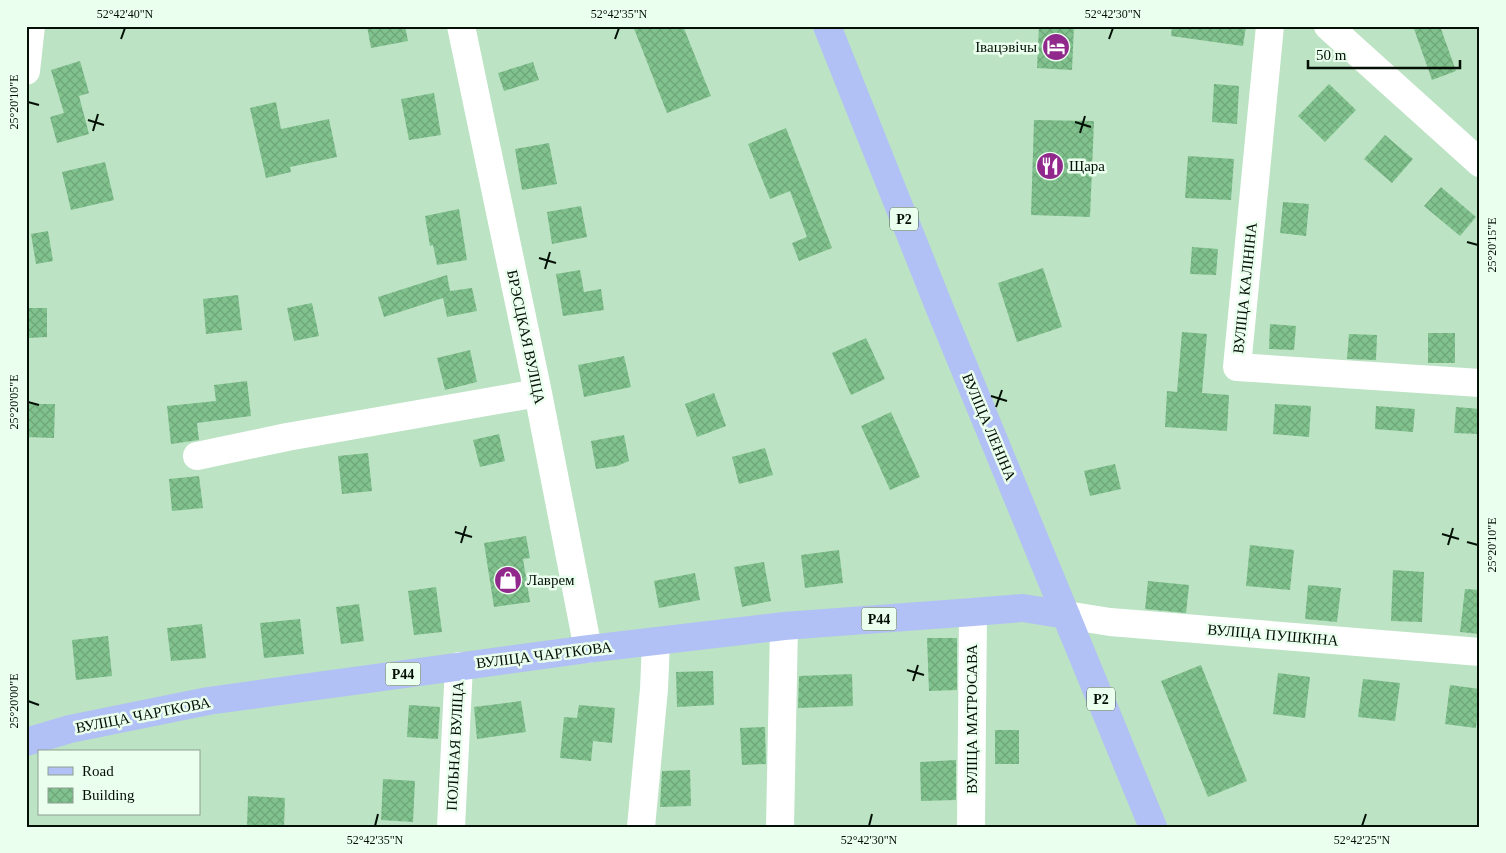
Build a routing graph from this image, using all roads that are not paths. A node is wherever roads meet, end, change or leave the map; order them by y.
1 (31, 26) edge
2 (461, 26) edge
3 (827, 26) edge
4 (1270, 26) edge
5 (1328, 26) edge
6 (1356, 39) edge
7 (26, 71) edge
8 (1480, 163) edge
9 (1480, 383) edge
10 (538, 393) junction
11 (197, 456) dead end
12 (973, 612) junction
13 (1066, 615) junction
14 (784, 626) junction
15 (656, 642) junction
16 (588, 649) junction
17 (1480, 652) edge
18 (459, 666) junction
19 (26, 742) edge
20 (451, 827) edge
21 (641, 827) edge
22 (780, 827) edge
23 (971, 827) edge
24 (1153, 827) edge

1 - 7 street
2 - 10 street, БРЭСЦКАЯ ВУЛІЦА
3 - 13 main road, ВУЛІЦА ЛЕНІНА / Р2
4 - 9 street, ВУЛІЦА КАЛІНІНА
5 - 6 street
6 - 8 street
10 - 11 street
10 - 16 street, БРЭСЦКАЯ ВУЛІЦА
12 - 13 main road, ВУЛІЦА ЧАРТКОВА / Р44
12 - 14 main road, ВУЛІЦА ЧАРТКОВА / Р44
12 - 23 street, ВУЛІЦА МАТРОСАВА
13 - 17 street, ВУЛІЦА ПУШКІНА
13 - 24 main road, ВУЛІЦА ЛЕНІНА / Р2
14 - 15 main road, ВУЛІЦА ЧАРТКОВА / Р44
14 - 22 street
15 - 16 main road, ВУЛІЦА ЧАРТКОВА / Р44
15 - 21 street
16 - 18 main road, ВУЛІЦА ЧАРТКОВА / Р44
18 - 19 main road, ВУЛІЦА ЧАРТКОВА / Р44
18 - 20 street, ПОЛЬНАЯ ВУЛІЦА

